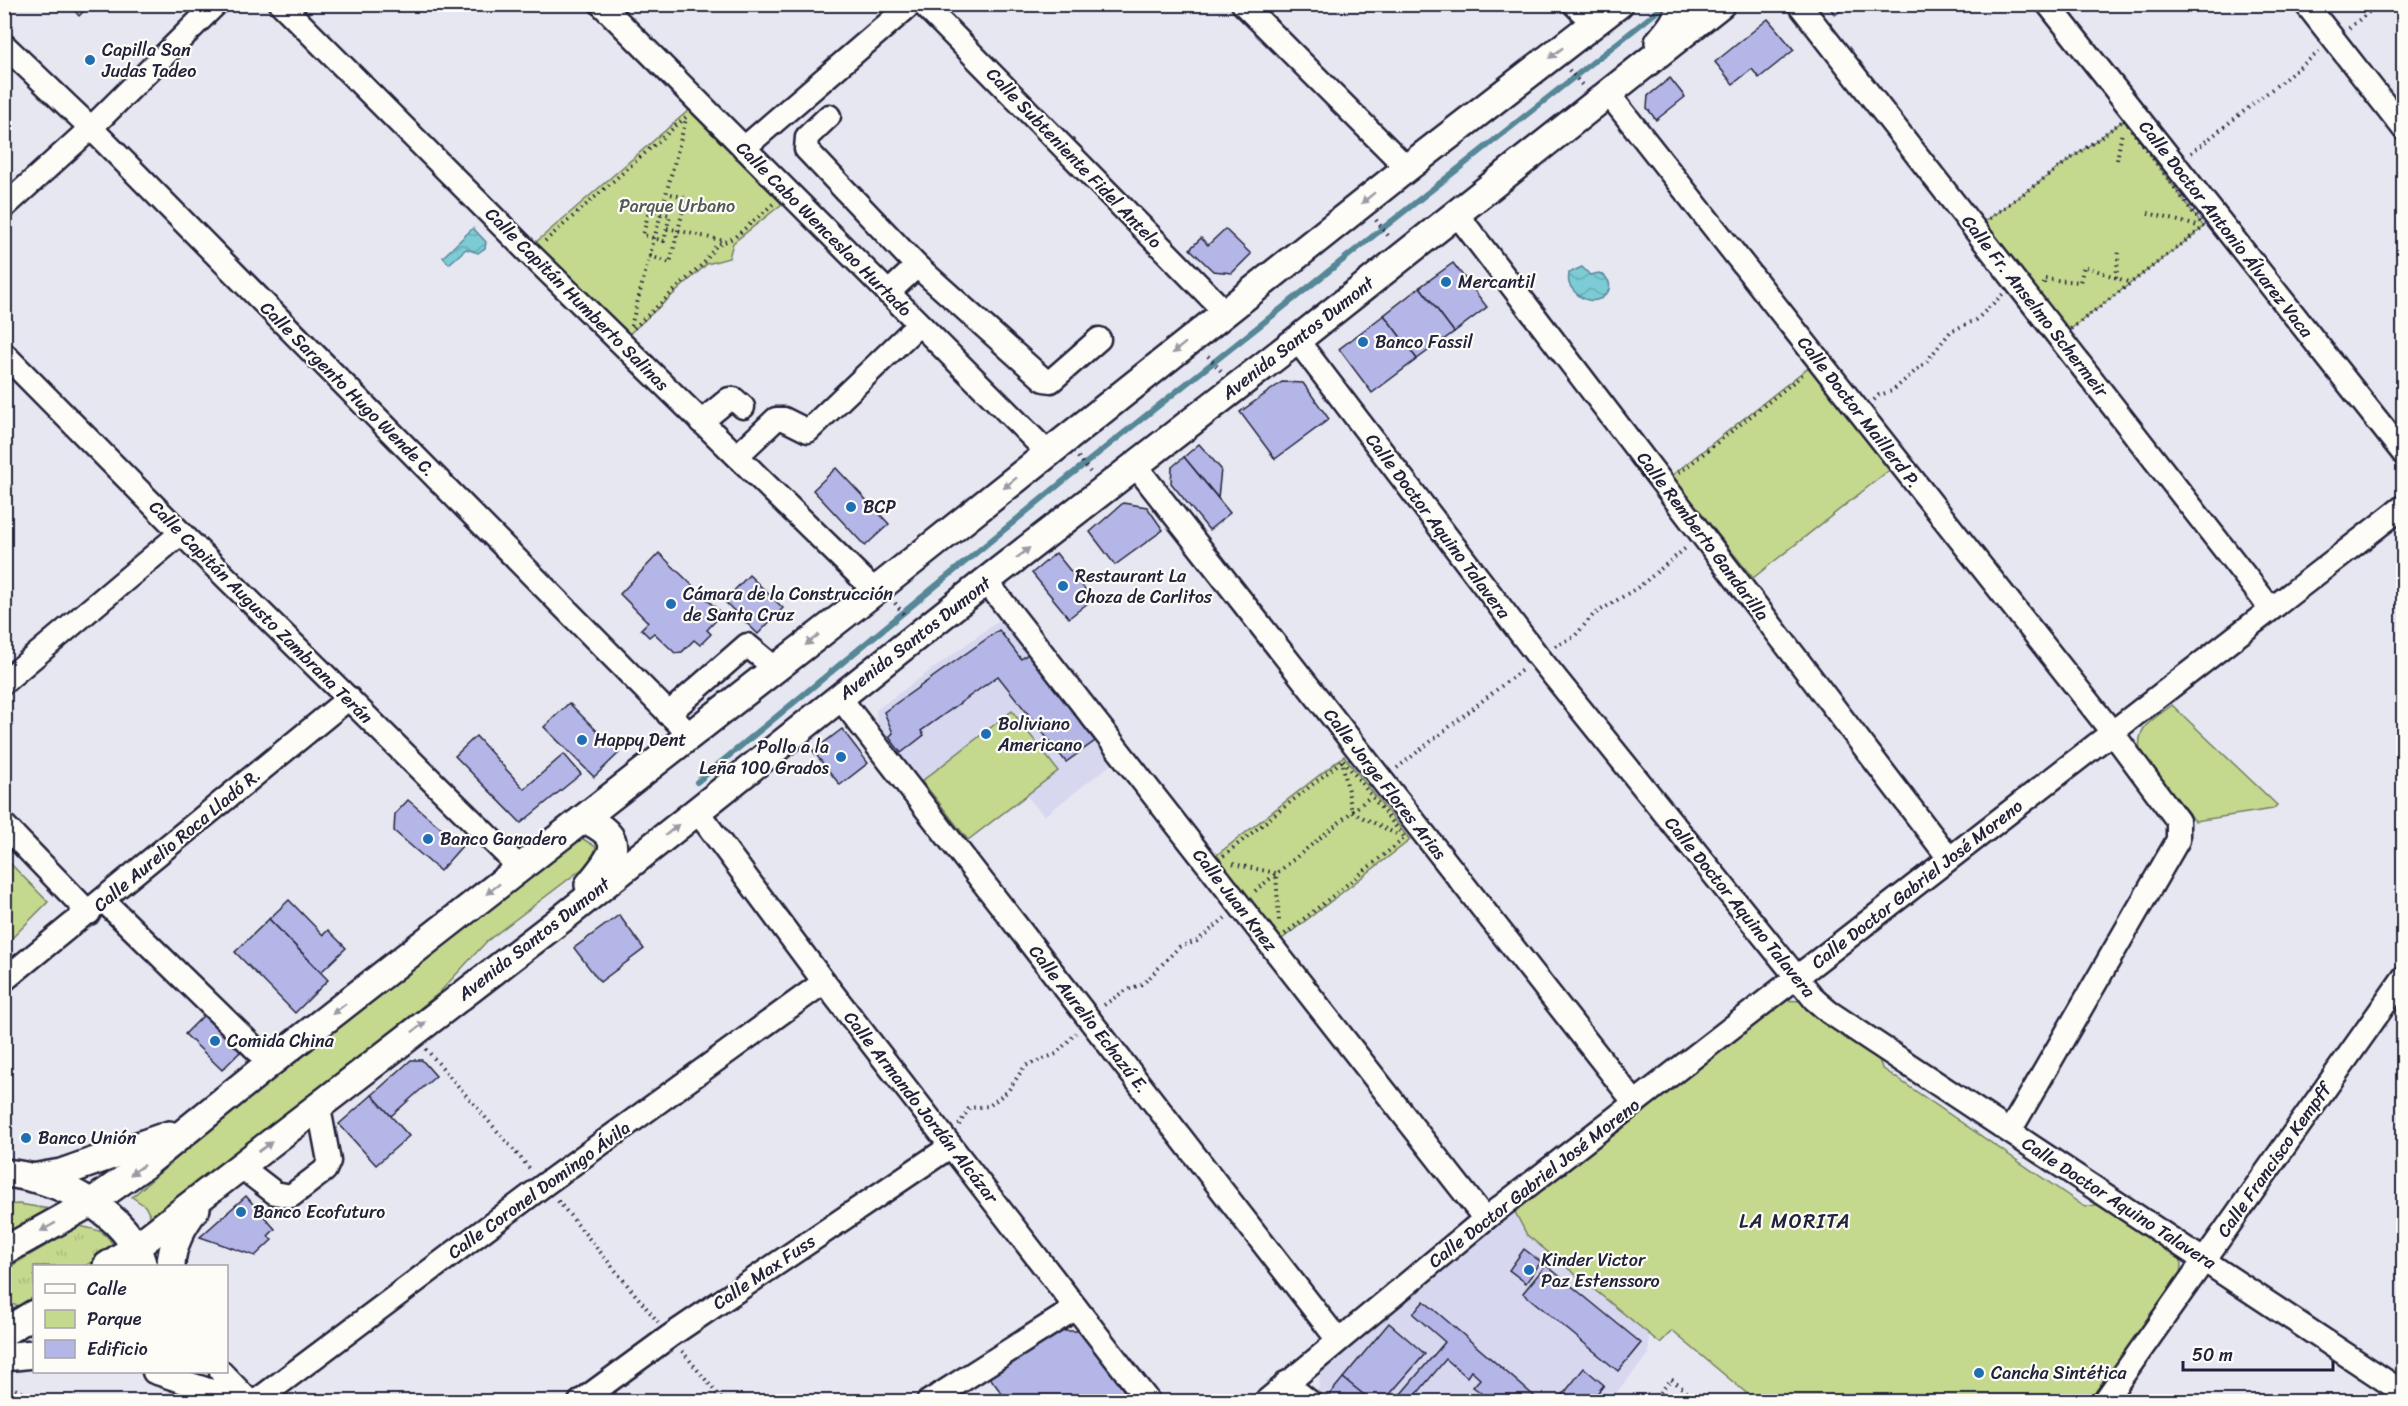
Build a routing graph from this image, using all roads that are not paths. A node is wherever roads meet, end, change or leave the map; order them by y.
1 (216, 4) edge
2 (281, 4) edge
3 (601, 4) edge
4 (911, 4) edge
5 (923, 4) edge
6 (1244, 4) edge
7 (1574, 4) edge
8 (1619, 4) edge
9 (1679, 4) edge
10 (1799, 4) edge
11 (2048, 4) edge
12 (2306, 4) edge
13 (1713, 6) edge
14 (1594, 24) junction
15 (4, 45) edge
16 (1640, 66) junction
17 (1606, 92) junction
18 (829, 116) dead end
19 (91, 128) junction
20 (2403, 129) edge
21 (744, 148) junction
22 (1407, 168) junction
23 (4, 207) edge
24 (1456, 213) junction
25 (917, 266) junction
26 (888, 293) junction
27 (1224, 312) junction
28 (919, 324) junction
29 (1099, 339) dead end
30 (1297, 340) junction
31 (8, 365) edge
32 (743, 407) dead end
33 (701, 422) junction
34 (1048, 453) junction
35 (2403, 454) edge
36 (737, 456) junction
37 (1135, 465) junction
38 (2403, 506) edge
39 (181, 533) junction
40 (986, 581) junction
41 (882, 593) junction
42 (2271, 609) junction
43 (776, 669) junction
44 (4, 682) edge
45 (349, 698) junction
46 (840, 698) junction
47 (668, 714) junction
48 (2112, 732) junction
49 (690, 735) junction
50 (662, 759) junction
51 (697, 811) junction
52 (585, 819) junction
53 (4, 825) edge
54 (649, 850) junction
55 (1949, 858) junction
56 (520, 868) junction
57 (97, 907) junction
58 (564, 917) junction
59 (2403, 977) edge
60 (1796, 978) junction
61 (4, 980) edge
62 (824, 982) junction
63 (270, 1063) junction
64 (1635, 1103) junction
65 (319, 1108) junction
66 (192, 1127) junction
67 (2010, 1131) junction
68 (948, 1141) junction
69 (240, 1166) junction
70 (11, 1174) edge
71 (211, 1189) junction
72 (92, 1202) junction
73 (1485, 1219) junction
74 (4, 1251) edge
75 (140, 1257) edge
76 (2204, 1259) junction
77 (111, 1265) edge
78 (171, 1265) edge
79 (1076, 1308) junction
80 (33, 1315) edge
81 (7, 1329) edge
82 (1338, 1340) junction
83 (33, 1342) edge
84 (33, 1354) edge
85 (4, 1357) edge
86 (160, 1373) edge
87 (223, 1373) edge
88 (1286, 1383) junction
89 (2403, 1393) edge
90 (244, 1401) edge
91 (249, 1401) edge
92 (255, 1401) edge
93 (580, 1401) edge
94 (928, 1401) edge
95 (1149, 1401) edge
96 (1265, 1401) edge
97 (1310, 1401) edge
98 (2104, 1401) edge

1 - 19 street
2 - 33 street, Calle Capitán Humberto Salinas
3 - 21 street, Calle Cabo Wenceslao Hurtado
4 - 21 street
5 - 27 street, Calle Subteniente Fidel Antelo
6 - 22 street
7 - 14 street
8 - 14 main road
9 - 16 main road
10 - 42 street, Calle Fr. Anselmo Schermeir
11 - 35 street, Calle Doctor Antonio Álvarez Vaca
12 - 20 street
13 - 16 main road, Avenida Santos Dumont
14 -> 22 main road
15 - 19 street, Calle Sargento Hugo Wende C.
16 - 17 main road, Avenida Santos Dumont
17 - 24 main road, Avenida Santos Dumont
17 - 48 street, Calle Doctor Maillerd P.
18 - 25 street
19 - 23 street
19 - 47 street, Calle Sargento Hugo Wende C.
21 - 26 street, Calle Cabo Wenceslao Hurtado
22 -> 27 main road
24 - 30 main road, Avenida Santos Dumont
24 - 55 street, Calle Remberto Gandarilla
25 - 26 street
25 - 29 street
26 - 28 street, Calle Cabo Wenceslao Hurtado
27 -> 34 main road
28 - 34 street, Calle Cabo Wenceslao Hurtado
28 - 36 street
30 - 37 main road, Avenida Santos Dumont
30 - 60 street, Calle Doctor Aquino Talavera
31 - 39 street, Calle Capitán Augusto Zambrana Terán
32 - 33 street
33 - 36 street, Calle Capitán Humberto Salinas
34 -> 41 main road
36 - 41 street, Calle Capitán Humberto Salinas
40 -> 37 main road, Avenida Santos Dumont
37 - 64 street, Calle Jorge Flores Arias
38 - 42 street, Calle Doctor Gabriel José Moreno
39 - 44 street
39 - 45 street, Calle Capitán Augusto Zambrana Terán
40 - 46 main road, Avenida Santos Dumont
40 - 73 street, Calle Juan Knez
41 -> 43 main road
42 - 48 street, Calle Doctor Gabriel José Moreno
43 - 47 street
43 - 49 main road
45 - 56 street, Calle Capitán Augusto Zambrana Terán
45 - 57 street, Calle Aurelio Roca Lladó R.
46 - 51 main road, Avenida Santos Dumont
46 - 82 street, Calle Aurelio Echazú E.
47 - 49 street, Calle Sargento Hugo Wende C.
48 - 55 street, Calle Doctor Gabriel José Moreno
48 - 67 street, Calle Doctor Maillerd P.
49 - 50 main road
50 - 52 main road
50 - 54 main road
54 -> 51 main road, Avenida Santos Dumont
51 - 62 street, Calle Armando Jordán Alcázar
52 - 56 main road
52 - 58 main road
53 - 57 street
54 - 58 main road, Avenida Santos Dumont
55 - 60 street, Calle Doctor Gabriel José Moreno
56 -> 63 main road
57 - 61 street, Calle Aurelio Roca Lladó R.
57 - 63 street
65 -> 58 main road, Avenida Santos Dumont
59 - 76 street, Calle Francisco Kempff
60 - 64 street, Calle Doctor Gabriel José Moreno
60 - 67 street, Calle Doctor Aquino Talavera
62 - 68 street, Calle Armando Jordán Alcázar
62 - 92 street, Calle Coronel Domingo Ávila
63 - 66 main road
64 - 73 street, Calle Doctor Gabriel José Moreno
69 -> 65 main road, Avenida Santos Dumont
65 - 69 street
66 - 70 main road
66 -> 72 main road
67 - 76 street, Calle Doctor Aquino Talavera
68 - 79 street, Calle Armando Jordán Alcázar
68 - 93 street, Calle Max Fuss
69 - 71 main road, Avenida Santos Dumont
70 - 72 main road
71 - 75 main road, Avenida Santos Dumont
71 - 78 main road
72 -> 74 main road
72 - 75 main road
73 - 82 street, Calle Doctor Gabriel José Moreno
75 - 77 main road, Avenida Santos Dumont
76 - 89 street, Calle Doctor Aquino Talavera
76 - 98 street, Calle Francisco Kempff
79 - 94 street
79 - 95 street, Calle Armando Jordán Alcázar
80 - 81 main road
81 - 83 main road
82 - 88 street, Calle Doctor Gabriel José Moreno
84 - 85 main road
86 - 90 street
87 - 91 street
88 - 96 street, Calle Doctor Gabriel José Moreno
88 - 97 street

